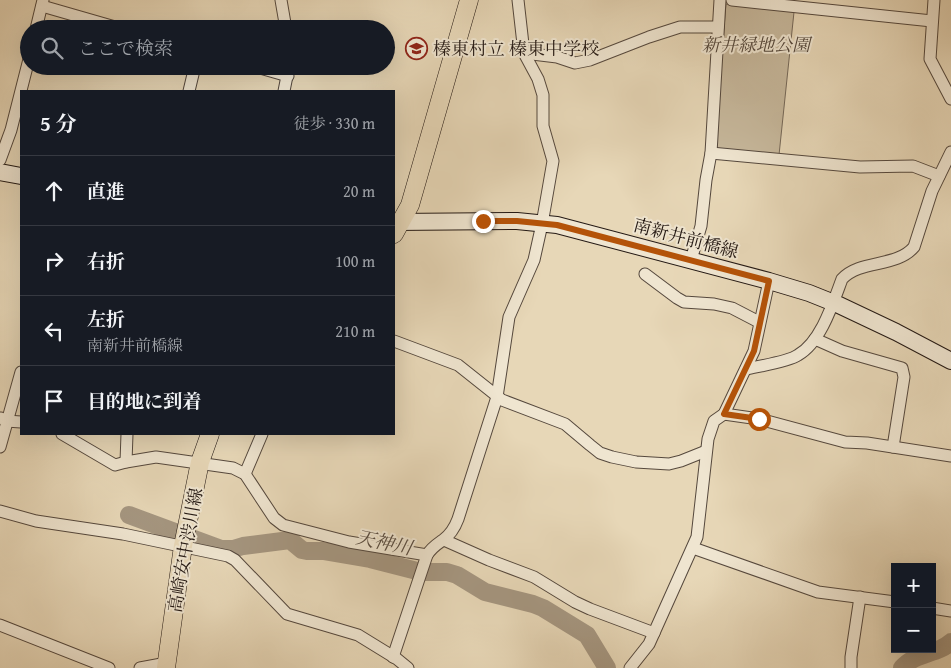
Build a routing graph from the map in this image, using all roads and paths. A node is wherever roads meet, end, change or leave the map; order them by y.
1 (281, 0) edge
2 (469, 0) edge
3 (518, 0) edge
4 (720, 0) edge
5 (732, 0) edge
6 (934, 0) edge
7 (43, 3) edge
8 (38, 20) edge
9 (95, 20) edge
10 (284, 20) edge
11 (932, 20) junction
12 (718, 27) junction
13 (524, 53) junction
14 (25, 75) edge
15 (193, 75) edge
16 (287, 75) edge
17 (21, 90) edge
18 (189, 90) edge
19 (284, 90) edge
20 (20, 94) edge
21 (950, 95) edge
22 (711, 153) junction
23 (950, 159) edge
24 (0, 160) edge
25 (0, 172) edge
26 (20, 176) edge
27 (938, 176) junction
28 (542, 224) junction
29 (396, 226) edge
30 (691, 260) junction
31 (646, 274) dead end
32 (769, 281) junction
33 (832, 302) junction
34 (759, 322) junction
35 (815, 339) junction
36 (395, 341) edge
37 (951, 362) edge
38 (746, 369) junction
39 (20, 375) edge
40 (497, 397) junction
41 (724, 414) junction
42 (3, 419) edge
43 (20, 422) edge
44 (64, 435) edge
45 (127, 435) edge
46 (210, 435) edge
47 (262, 435) edge
48 (0, 447) edge
49 (893, 447) junction
50 (706, 451) junction
51 (951, 456) edge
52 (126, 462) junction
53 (200, 462) junction
54 (245, 474) junction
55 (0, 511) edge
56 (185, 539) junction
57 (444, 540) junction
58 (692, 548) junction
59 (427, 555) junction
60 (860, 597) junction
61 (891, 601) edge
62 (936, 609) edge
63 (951, 611) edge
64 (0, 624) edge
65 (654, 633) junction
66 (395, 661) edge
67 (167, 666) edge
68 (633, 667) edge
69 (109, 668) edge
70 (140, 668) edge
71 (408, 668) edge
72 (851, 668) edge

1 - 10 street
2 - 29 main road
3 - 13 street
4 - 12 street
5 - 11 street
6 - 11 street
7 - 8 street
7 - 9 street
11 - 21 street
12 - 13 street
12 - 22 street
13 - 28 street
14 - 17 street
15 - 18 street
16 - 19 street
20 - 24 street
22 - 27 street
22 - 30 street
23 - 27 street
25 - 26 main road
27 - 33 street
28 - 29 main road, 南新井前橋線
28 - 30 main road, 南新井前橋線
28 - 40 street
30 - 32 main road, 南新井前橋線
31 - 34 street
32 - 33 main road, 南新井前橋線
32 - 34 street
33 - 35 street
33 - 37 main road, 南新井前橋線
34 - 38 street
35 - 38 street
35 - 49 street
36 - 40 street
38 - 41 street
39 - 42 street
40 - 50 street
40 - 57 street
41 - 49 street
41 - 50 street
42 - 43 street
42 - 48 street
44 - 52 street
45 - 52 street
46 - 53 main road, 高崎安中渋川線
47 - 54 street
49 - 51 street
50 - 58 street
52 - 53 street
53 - 54 street
53 - 56 main road, 高崎安中渋川線
54 - 59 street
55 - 56 street
56 - 66 street
56 - 67 main road, 高崎安中渋川線
57 - 59 street
57 - 65 street
58 - 60 street
58 - 65 street
59 - 66 street
60 - 61 street
60 - 72 street
62 - 63 street
64 - 69 street
65 - 68 street
66 - 71 street
67 - 70 street

